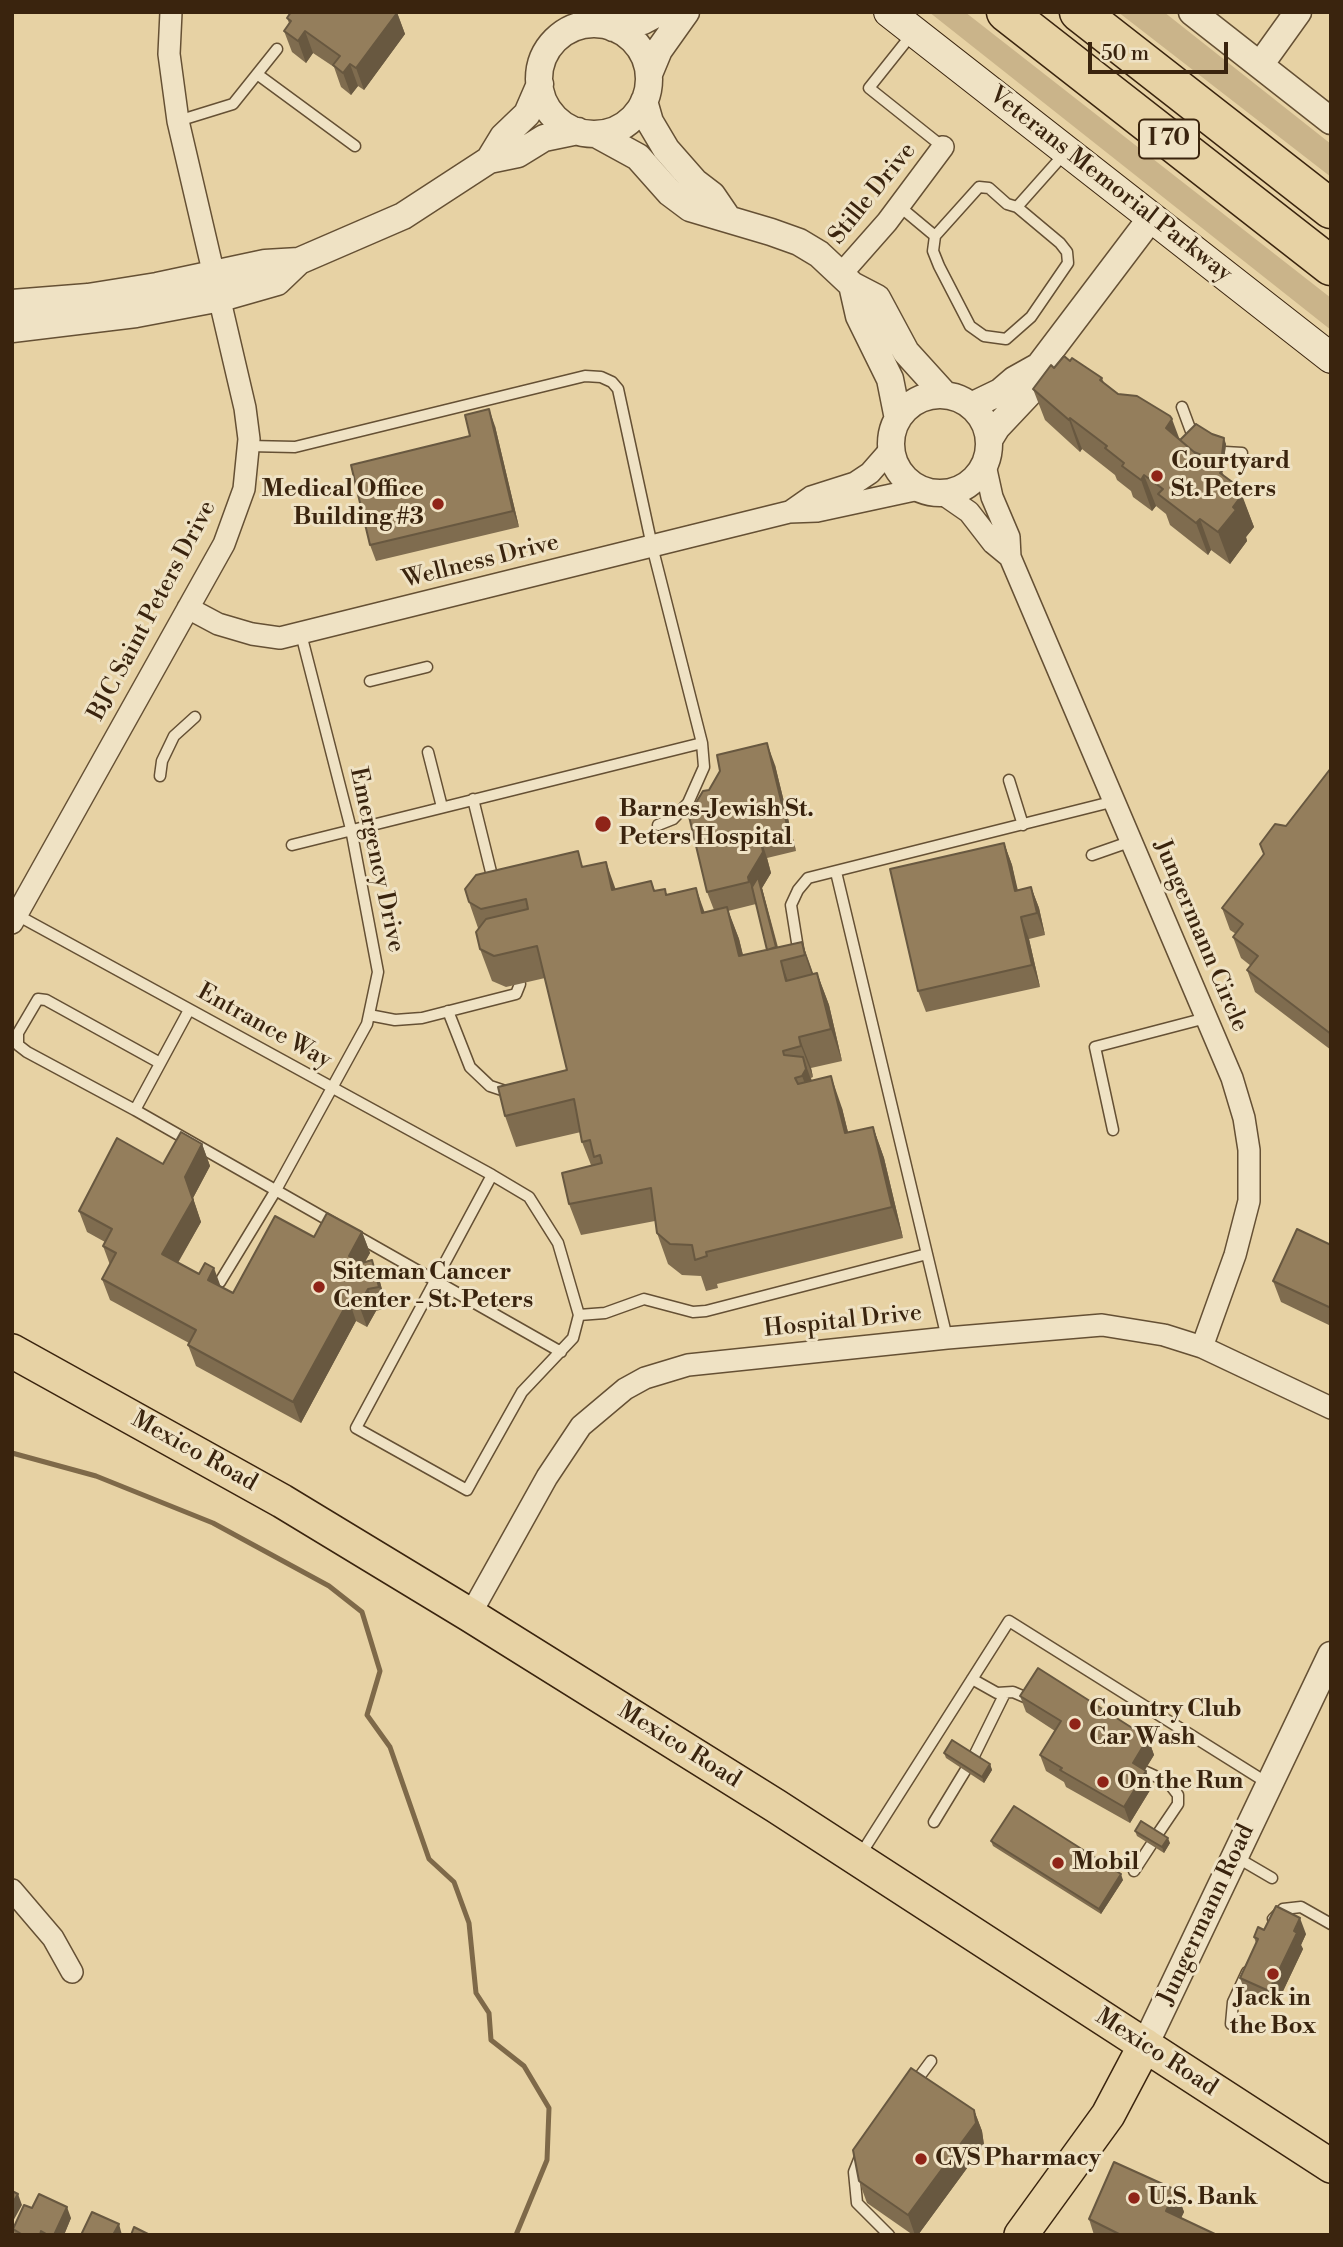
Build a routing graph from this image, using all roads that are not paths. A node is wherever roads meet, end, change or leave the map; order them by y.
1 (171, 12) edge
2 (660, 12) edge
3 (686, 12) edge
4 (889, 12) edge
5 (1006, 12) edge
6 (1079, 12) edge
7 (1192, 12) edge
8 (1298, 12) edge
9 (613, 28) junction
10 (914, 32) junction
11 (277, 50) dead end
12 (1260, 65) junction
13 (257, 74) junction
14 (649, 74) junction
15 (540, 84) junction
16 (644, 101) junction
17 (178, 121) junction
18 (1331, 121) edge
19 (587, 132) junction
20 (355, 146) dead end
21 (943, 147) joint
22 (1067, 151) junction
23 (489, 160) junction
24 (899, 206) junction
25 (1017, 207) junction
26 (1331, 209) edge
27 (727, 217) junction
28 (1151, 218) junction
29 (935, 236) junction
30 (1331, 266) edge
31 (847, 279) junction
32 (217, 286) junction
33 (12, 303) edge
34 (12, 329) edge
35 (1331, 358) edge
36 (1039, 366) junction
37 (945, 395) junction
38 (971, 405) junction
39 (1182, 407) dead end
40 (898, 419) junction
41 (1192, 434) edge
42 (249, 446) junction
43 (891, 449) junction
44 (987, 452) junction
45 (1225, 452) edge
46 (1242, 453) dead end
47 (931, 491) junction
48 (789, 512) junction
49 (652, 546) junction
50 (1010, 557) junction
51 (188, 608) junction
52 (301, 634) junction
53 (427, 667) dead end
54 (370, 681) dead end
55 (195, 717) dead end
56 (702, 743) junction
57 (428, 752) dead end
58 (160, 776) dead end
59 (1009, 780) dead end
60 (473, 799) junction
61 (1115, 801) junction
62 (443, 807) junction
63 (658, 825) dead end
64 (1023, 825) junction
65 (351, 829) junction
66 (1132, 841) junction
67 (292, 845) dead end
68 (1092, 855) dead end
69 (836, 872) junction
70 (497, 891) edge
71 (15, 919) edge
72 (801, 968) edge
73 (520, 984) dead end
74 (189, 1010) junction
75 (448, 1011) junction
76 (369, 1015) junction
77 (1206, 1018) junction
78 (160, 1063) junction
79 (333, 1089) junction
80 (520, 1095) edge
81 (135, 1110) junction
82 (1113, 1130) dead end
83 (492, 1175) junction
84 (276, 1190) junction
85 (927, 1254) junction
86 (435, 1281) junction
87 (220, 1282) dead end
88 (579, 1315) junction
89 (947, 1338) junction
90 (1202, 1347) junction
91 (12, 1351) edge
92 (561, 1352) junction
93 (1331, 1408) edge
94 (470, 1615) junction
95 (1331, 1655) edge
96 (972, 1679) junction
97 (1005, 1693) junction
98 (1034, 1701) edge
99 (973, 1758) edge
100 (965, 1771) edge
101 (1144, 1771) edge
102 (1269, 1784) junction
103 (934, 1822) dead end
104 (1235, 1856) junction
105 (858, 1859) junction
106 (1134, 1871) dead end
107 (1272, 1878) dead end
108 (12, 1890) edge
109 (1331, 1924) edge
110 (1268, 1930) edge
111 (1250, 1966) edge
112 (72, 1972) dead end
113 (1231, 2024) dead end
114 (1145, 2045) junction
115 (931, 2061) dead end
116 (908, 2091) edge
117 (870, 2142) edge
118 (1331, 2166) edge
119 (889, 2235) edge
120 (1021, 2235) edge

1 - 17 street, BJC Saint Peters Drive
2 - 9 street
3 - 14 street
4 - 10 main road, Veterans Memorial Parkway
5 - 30 highway, I 70
6 - 26 highway, I 70
7 - 12 street
8 - 12 street
9 - 14 street
9 - 15 street
10 - 21 lane
10 - 22 main road, Veterans Memorial Parkway
11 - 13 lane
12 - 18 street
13 - 17 lane
13 - 20 lane
14 - 16 street
15 - 19 street
15 - 23 street
16 - 19 street
16 - 27 street
17 - 32 street, BJC Saint Peters Drive
19 - 23 street
19 - 27 street
21 - 24 street, Stille Drive
22 - 25 lane
22 - 28 main road, Veterans Memorial Parkway
23 - 32 street
24 - 29 lane
24 - 31 street, Stille Drive
25 - 29 lane
25 - 29 lane
27 - 31 street
28 - 35 main road, Veterans Memorial Parkway
28 - 36 street
31 - 37 street
31 - 40 street
32 - 33 street
32 - 34 street
32 - 42 street, BJC Saint Peters Drive
36 - 38 street
36 - 44 street
37 - 38 street
37 - 40 street
38 - 44 street
39 - 41 lane
40 - 43 street
42 - 49 lane
42 - 51 street, BJC Saint Peters Drive
43 - 47 street
43 - 48 street, Wellness Drive
44 - 47 street
44 - 50 street, Jungermann Circle
45 - 46 lane
47 - 48 street, Wellness Drive
47 - 50 street, Jungermann Circle
48 - 49 street, Wellness Drive
49 - 52 street, Wellness Drive
49 - 56 lane
50 - 61 street, Jungermann Circle
51 - 52 street, Wellness Drive
51 - 71 street, BJC Saint Peters Drive
52 - 65 lane, Emergency Drive
53 - 54 lane
55 - 58 lane
56 - 60 lane
56 - 63 lane
57 - 62 lane
59 - 64 lane
60 - 62 lane
60 - 70 lane
61 - 64 lane
61 - 66 street, Jungermann Circle
62 - 65 lane
64 - 69 lane
65 - 67 lane
65 - 76 lane, Emergency Drive
66 - 68 lane
66 - 77 street, Jungermann Circle
69 - 72 lane
69 - 85 lane
71 - 74 lane, Entrance Way
73 - 75 lane
74 - 78 lane
74 - 79 lane, Entrance Way
75 - 76 lane
75 - 80 lane
76 - 79 lane, Emergency Drive
77 - 82 lane
77 - 90 street, Jungermann Circle
78 - 81 lane
78 - 81 lane
79 - 83 lane, Entrance Way
79 - 84 lane, Emergency Drive
81 - 84 lane
83 - 86 lane
83 - 88 lane, Entrance Way
84 - 86 lane
84 - 87 lane, Emergency Drive
85 - 88 lane
85 - 89 lane
86 - 92 lane
86 - 92 lane
88 - 92 lane
89 - 90 street, Hospital Drive
89 - 94 street, Hospital Drive
90 - 93 street, Hospital Drive
91 - 94 main road, Mexico Road
94 - 105 main road, Mexico Road
95 - 102 street, Jungermann Road
96 - 97 lane
96 - 102 lane
96 - 105 lane
97 - 98 lane
97 - 99 lane
100 - 103 lane
101 - 106 lane
102 - 104 street, Jungermann Road
104 - 107 lane
104 - 114 street, Jungermann Road
105 - 114 main road, Mexico Road
108 - 112 street
109 - 110 lane
111 - 113 lane
114 - 118 main road, Mexico Road
114 - 120 main road, Jungermann Road
115 - 116 lane
117 - 119 lane

